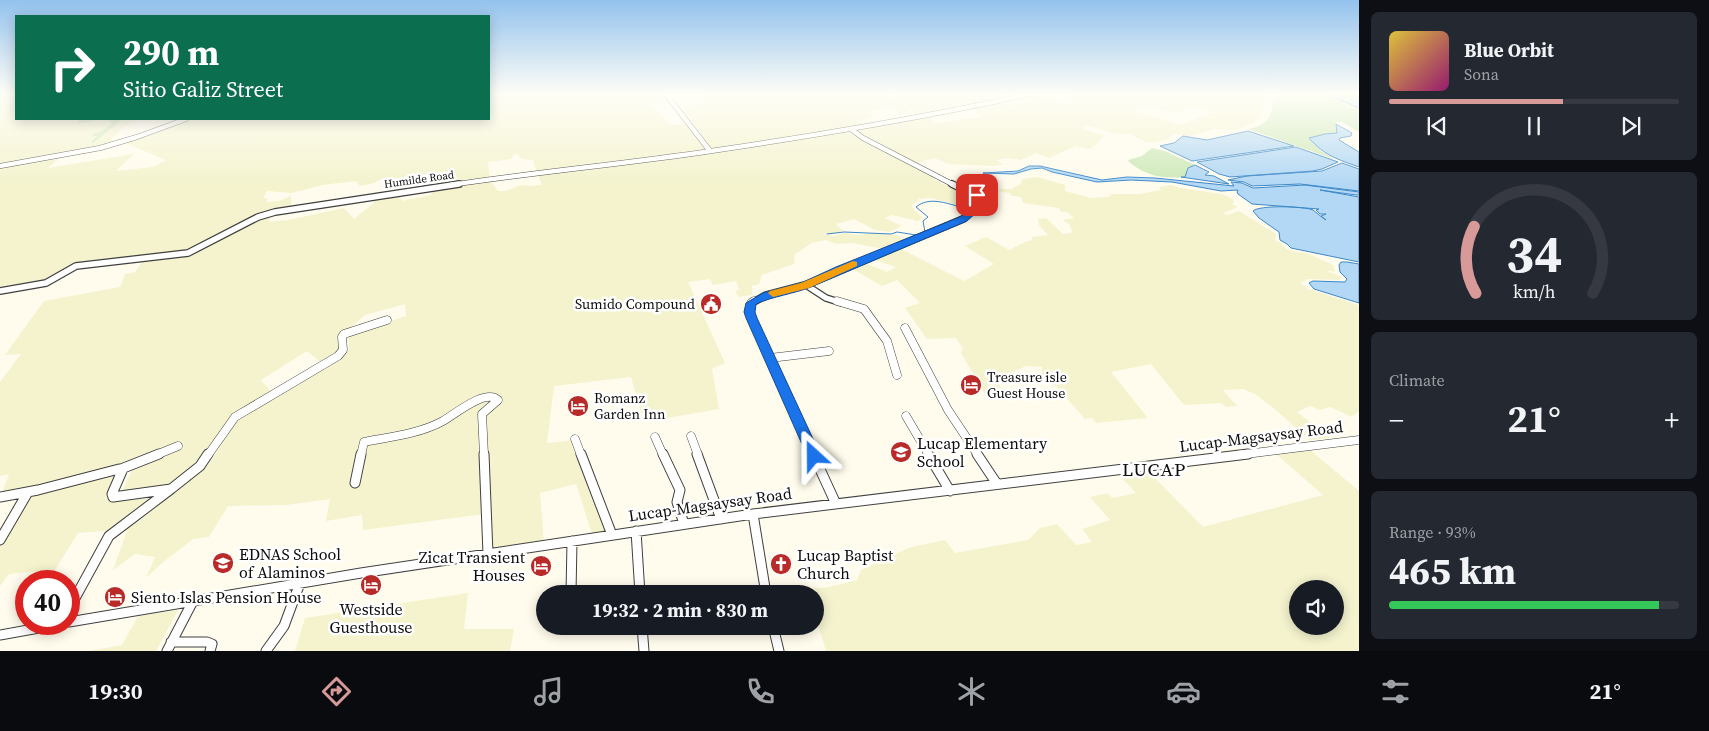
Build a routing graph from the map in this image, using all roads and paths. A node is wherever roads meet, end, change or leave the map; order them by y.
1 (175, 123) edge
2 (689, 123) edge
3 (883, 123) edge
4 (850, 129) junction
5 (710, 151) junction
6 (0, 166) edge
7 (806, 285) junction
8 (0, 291) edge
9 (388, 320) dead end
10 (905, 328) dead end
11 (828, 351) dead end
12 (770, 358) junction
13 (897, 375) dead end
14 (906, 416) dead end
15 (691, 436) dead end
16 (655, 437) dead end
17 (575, 439) dead end
18 (1358, 441) edge
19 (178, 446) dead end
20 (121, 469) junction
21 (354, 483) dead end
22 (997, 484) junction
23 (171, 489) junction
24 (950, 491) junction
25 (28, 492) junction
26 (0, 497) edge
27 (836, 504) junction
28 (753, 514) junction
29 (721, 519) junction
30 (684, 524) junction
31 (636, 531) junction
32 (612, 535) junction
33 (0, 540) edge
34 (572, 541) junction
35 (488, 554) junction
36 (300, 584) junction
37 (571, 585) edge
38 (639, 585) edge
39 (765, 585) edge
40 (80, 590) edge
41 (192, 603) junction
42 (80, 620) edge
43 (15, 632) edge
44 (0, 635) edge
45 (643, 635) edge
46 (775, 635) edge
47 (169, 646) edge
48 (210, 651) edge
49 (266, 651) edge
50 (644, 651) edge
51 (779, 651) edge

1 - 6 street
2 - 5 street
3 - 4 street
4 - 5 street
4 - 7 street
5 - 8 street, Humilde Road
7 - 12 street
7 - 13 street
9 - 23 street
10 - 22 street
11 - 12 street
12 - 27 street
14 - 24 street
15 - 29 street
16 - 30 street
17 - 32 street
18 - 22 street, Lucap-Magsaysay Road
19 - 20 street
20 - 23 street
20 - 25 street
21 - 35 street
22 - 24 street, Lucap-Magsaysay Road
23 - 40 street
24 - 27 street, Lucap-Magsaysay Road
25 - 26 street
25 - 33 street
27 - 28 street, Lucap-Magsaysay Road
28 - 29 street, Lucap-Magsaysay Road
28 - 39 street
29 - 30 street, Lucap-Magsaysay Road
30 - 31 street, Lucap-Magsaysay Road
31 - 32 street, Lucap-Magsaysay Road
31 - 38 street
32 - 34 street, Lucap-Magsaysay Road
34 - 35 street, Lucap-Magsaysay Road
34 - 37 street
35 - 36 street, Lucap-Magsaysay Road
36 - 41 street, Lucap-Magsaysay Road
36 - 49 street
41 - 42 street, Lucap-Magsaysay Road
41 - 47 street
43 - 44 street
45 - 50 street
46 - 51 street
47 - 48 street

